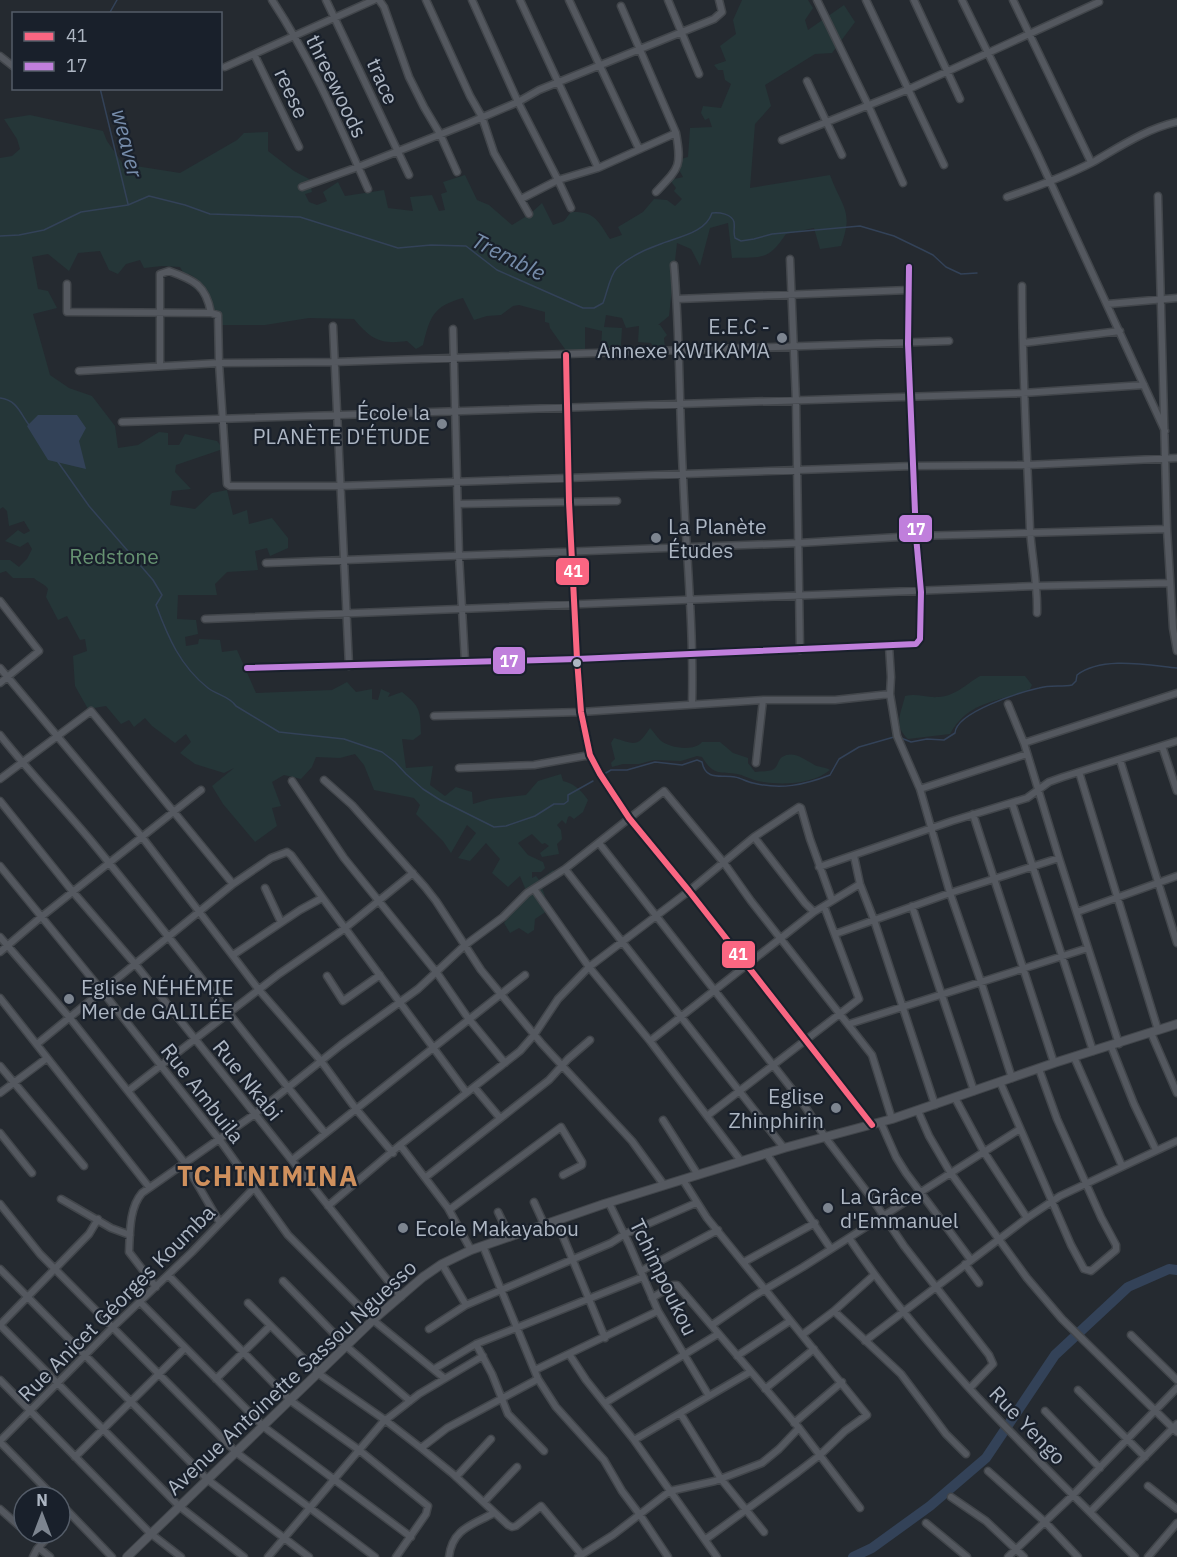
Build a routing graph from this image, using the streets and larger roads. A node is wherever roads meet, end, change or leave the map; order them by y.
1 (272, 0) edge
2 (326, 0) edge
3 (374, 0) edge
4 (379, 0) edge
5 (426, 0) edge
6 (472, 0) edge
7 (520, 0) edge
8 (569, 0) edge
9 (668, 0) edge
10 (719, 0) edge
11 (816, 0) edge
12 (866, 0) edge
13 (914, 0) edge
14 (962, 0) edge
15 (1013, 0) edge
16 (1099, 2) dead end
17 (621, 6) dead end
18 (336, 18) junction
19 (681, 32) junction
20 (1030, 34) junction
21 (294, 36) junction
22 (640, 49) junction
23 (989, 53) junction
24 (254, 54) junction
25 (0, 56) edge
26 (12, 65) edge
27 (599, 66) junction
28 (225, 67) dead end
29 (947, 72) junction
30 (699, 74) dead end
31 (807, 81) dead end
32 (558, 84) junction
33 (909, 89) junction
34 (960, 99) dead end
35 (518, 102) junction
36 (868, 105) junction
37 (482, 117) junction
38 (828, 122) junction
39 (1177, 122) edge
40 (676, 133) junction
41 (440, 134) junction
42 (782, 140) dead end
43 (299, 147) dead end
44 (639, 149) junction
45 (396, 150) junction
46 (842, 155) dead end
47 (1092, 162) junction
48 (944, 165) dead end
49 (358, 167) junction
50 (598, 168) junction
51 (457, 172) dead end
52 (409, 175) dead end
53 (558, 180) junction
54 (1049, 182) junction
55 (903, 183) dead end
56 (302, 186) dead end
57 (368, 189) dead end
58 (656, 192) dead end
59 (1158, 196) dead end
60 (1007, 197) dead end
61 (521, 199) junction
62 (571, 208) dead end
63 (529, 214) dead end
64 (790, 259) dead end
65 (674, 265) dead end
66 (909, 267) dead end
67 (67, 284) dead end
68 (1022, 286) dead end
69 (909, 290) junction
70 (791, 294) junction
71 (1177, 298) edge
72 (677, 299) junction
73 (1162, 299) junction
74 (1108, 304) junction
75 (211, 313) junction
76 (159, 314) junction
77 (333, 326) dead end
78 (453, 329) dead end
79 (1120, 331) junction
80 (949, 341) dead end
81 (1023, 343) junction
82 (908, 344) junction
83 (794, 347) junction
84 (679, 351) junction
85 (566, 355) junction
86 (454, 358) junction
87 (334, 362) junction
88 (219, 363) junction
89 (160, 366) junction
90 (79, 371) dead end
91 (1144, 385) junction
92 (1023, 393) junction
93 (910, 396) junction
94 (796, 401) junction
95 (681, 404) junction
96 (567, 407) junction
97 (454, 411) junction
98 (337, 414) junction
99 (222, 418) junction
100 (122, 422) dead end
101 (1165, 431) junction
102 (1177, 458) edge
103 (1165, 459) junction
104 (1028, 465) junction
105 (913, 466) junction
106 (797, 470) junction
107 (682, 473) junction
108 (569, 477) junction
109 (457, 480) junction
110 (339, 486) junction
111 (618, 501) dead end
112 (569, 502) junction
113 (458, 504) junction
114 (1167, 529) junction
115 (1030, 534) junction
116 (916, 536) junction
117 (799, 543) junction
118 (687, 548) junction
119 (572, 552) junction
120 (459, 556) junction
121 (345, 561) junction
122 (266, 563) dead end
123 (1170, 583) junction
124 (1036, 586) junction
125 (921, 592) junction
126 (799, 596) junction
127 (0, 601) edge
128 (690, 601) junction
129 (574, 606) junction
130 (461, 610) junction
131 (1037, 613) dead end
132 (346, 614) junction
133 (205, 619) dead end
134 (889, 646) junction
135 (800, 650) junction
136 (1177, 651) edge
137 (693, 653) junction
138 (577, 659) junction
139 (465, 661) junction
140 (349, 666) junction
141 (0, 668) edge
142 (247, 668) dead end
143 (8, 677) junction
144 (0, 682) edge
145 (1177, 693) edge
146 (890, 694) junction
147 (764, 700) junction
148 (692, 704) junction
149 (1008, 704) dead end
150 (580, 712) junction
151 (434, 716) dead end
152 (0, 735) edge
153 (56, 736) junction
154 (1177, 741) edge
155 (1024, 743) junction
156 (1162, 746) junction
157 (1027, 754) junction
158 (590, 755) junction
159 (1120, 759) junction
160 (21, 762) junction
161 (756, 763) dead end
162 (459, 768) dead end
163 (1080, 772) junction
164 (0, 779) edge
165 (324, 780) dead end
166 (291, 781) dead end
167 (920, 789) junction
168 (1039, 789) junction
169 (201, 790) dead end
170 (1177, 791) edge
171 (1012, 803) junction
172 (1, 805) edge
173 (174, 812) junction
174 (973, 814) junction
175 (630, 818) junction
176 (932, 828) junction
177 (142, 837) junction
178 (754, 837) junction
179 (599, 843) junction
180 (854, 856) junction
181 (1059, 858) junction
182 (724, 862) junction
183 (108, 864) junction
184 (0, 866) edge
185 (1034, 866) junction
186 (819, 867) junction
187 (565, 869) junction
188 (413, 873) junction
189 (1177, 876) edge
190 (993, 879) junction
191 (1158, 882) junction
192 (233, 884) junction
193 (860, 884) junction
194 (265, 888) dead end
195 (534, 889) junction
196 (689, 891) junction
197 (73, 892) junction
198 (950, 893) junction
199 (1118, 897) junction
200 (322, 898) junction
201 (831, 900) junction
202 (379, 901) junction
203 (824, 906) junction
204 (912, 906) junction
205 (201, 912) junction
206 (814, 912) junction
207 (1077, 912) junction
208 (656, 916) junction
209 (41, 917) junction
210 (874, 920) junction
211 (281, 922) junction
212 (344, 929) junction
213 (835, 934) junction
214 (0, 936) edge
215 (169, 938) junction
216 (781, 939) junction
217 (623, 942) junction
218 (1177, 943) edge
219 (8, 946) junction
220 (464, 946) junction
221 (1088, 948) junction
222 (0, 952) edge
223 (233, 955) junction
224 (1063, 955) junction
225 (136, 965) junction
226 (748, 965) junction
227 (589, 967) junction
228 (1022, 969) junction
229 (437, 973) junction
230 (380, 975) junction
231 (525, 975) dead end
232 (327, 976) dead end
233 (981, 982) junction
234 (259, 990) junction
235 (102, 991) junction
236 (716, 991) junction
237 (500, 994) junction
238 (942, 996) junction
239 (0, 998) edge
240 (400, 1001) junction
241 (903, 1007) junction
242 (228, 1013) junction
243 (840, 1014) junction
244 (69, 1017) junction
245 (682, 1017) junction
246 (468, 1018) junction
247 (849, 1024) junction
248 (1177, 1024) edge
249 (1154, 1032) junction
250 (534, 1035) junction
251 (195, 1040) junction
252 (590, 1040) dead end
253 (806, 1040) junction
254 (650, 1041) junction
255 (37, 1044) junction
256 (1115, 1045) junction
257 (432, 1048) junction
258 (1093, 1051) junction
259 (1074, 1057) junction
260 (47, 1058) junction
261 (321, 1061) junction
262 (505, 1063) junction
263 (1054, 1063) junction
264 (562, 1065) junction
265 (773, 1065) junction
266 (0, 1066) edge
267 (161, 1066) junction
268 (1039, 1068) junction
269 (1012, 1078) junction
270 (1000, 1082) junction
271 (13, 1083) junction
272 (474, 1087) junction
273 (288, 1088) junction
274 (128, 1091) junction
275 (740, 1091) junction
276 (974, 1091) junction
277 (466, 1092) junction
278 (1177, 1093) edge
279 (0, 1094) edge
280 (955, 1098) junction
281 (935, 1105) junction
282 (356, 1109) junction
283 (918, 1111) junction
284 (255, 1114) junction
285 (707, 1116) junction
286 (500, 1118) junction
287 (892, 1119) junction
288 (663, 1120) dead end
289 (881, 1123) junction
290 (872, 1125) junction
291 (1020, 1129) junction
292 (0, 1133) edge
293 (326, 1133) junction
294 (825, 1137) junction
295 (219, 1139) junction
296 (1177, 1141) edge
297 (400, 1145) junction
298 (783, 1148) junction
299 (1156, 1150) junction
300 (984, 1152) junction
301 (393, 1153) junction
302 (766, 1153) junction
303 (292, 1160) junction
304 (741, 1161) junction
305 (185, 1163) junction
306 (84, 1166) dead end
307 (1122, 1166) junction
308 (950, 1172) junction
309 (32, 1173) dead end
310 (563, 1175) dead end
311 (698, 1175) junction
312 (426, 1177) junction
313 (683, 1180) junction
314 (1087, 1184) junction
315 (664, 1185) junction
316 (149, 1187) junction
317 (255, 1187) junction
318 (919, 1192) junction
319 (60, 1199) dead end
320 (1053, 1201) junction
321 (534, 1202) dead end
322 (609, 1203) junction
323 (696, 1203) junction
324 (0, 1204) edge
325 (328, 1206) junction
326 (449, 1210) junction
327 (498, 1212) dead end
328 (884, 1215) junction
329 (1027, 1218) junction
330 (98, 1219) junction
331 (557, 1222) junction
332 (220, 1223) junction
333 (814, 1224) junction
334 (545, 1226) junction
335 (718, 1230) junction
336 (624, 1234) junction
337 (130, 1235) junction
338 (510, 1237) junction
339 (849, 1238) junction
340 (999, 1239) junction
341 (483, 1246) junction
342 (831, 1249) junction
343 (471, 1250) junction
344 (572, 1260) junction
345 (744, 1262) junction
346 (968, 1262) junction
347 (442, 1264) junction
348 (0, 1269) edge
349 (54, 1269) junction
350 (642, 1274) junction
351 (168, 1275) junction
352 (874, 1275) junction
353 (283, 1281) dead end
354 (980, 1283) dead end
355 (156, 1287) junction
356 (937, 1287) junction
357 (502, 1290) junction
358 (764, 1290) junction
359 (27, 1297) junction
360 (401, 1297) junction
361 (652, 1298) junction
362 (588, 1299) junction
363 (140, 1302) junction
364 (248, 1303) dead end
365 (466, 1305) junction
366 (903, 1310) junction
367 (658, 1311) junction
368 (834, 1311) junction
369 (374, 1320) junction
370 (790, 1321) junction
371 (0, 1325) edge
372 (712, 1325) junction
373 (270, 1326) junction
374 (517, 1327) junction
375 (112, 1328) junction
376 (429, 1329) dead end
377 (718, 1334) junction
378 (802, 1335) junction
379 (1131, 1335) dead end
380 (605, 1338) junction
381 (865, 1341) junction
382 (476, 1344) junction
383 (346, 1346) junction
384 (185, 1348) junction
385 (814, 1349) junction
386 (243, 1353) junction
387 (569, 1354) junction
388 (684, 1355) junction
389 (85, 1356) junction
390 (483, 1356) junction
391 (737, 1356) junction
392 (434, 1369) junction
393 (535, 1370) junction
394 (750, 1372) junction
395 (160, 1374) junction
396 (319, 1374) junction
397 (444, 1378) junction
398 (216, 1379) junction
399 (538, 1379) junction
400 (0, 1380) edge
401 (1177, 1380) edge
402 (842, 1382) junction
403 (57, 1383) junction
404 (970, 1388) junction
405 (1177, 1388) edge
406 (765, 1389) junction
407 (1078, 1390) dead end
408 (709, 1396) junction
409 (502, 1398) junction
410 (291, 1401) junction
411 (410, 1401) junction
412 (130, 1402) junction
413 (605, 1403) junction
414 (32, 1410) junction
415 (1156, 1410) junction
416 (1045, 1411) dead end
417 (680, 1413) junction
418 (385, 1420) junction
419 (796, 1426) junction
420 (264, 1427) junction
421 (1176, 1428) edge
422 (102, 1430) junction
423 (491, 1439) dead end
424 (634, 1440) junction
425 (1127, 1440) junction
426 (0, 1442) edge
427 (422, 1448) junction
428 (359, 1450) junction
429 (544, 1451) dead end
430 (237, 1453) junction
431 (966, 1454) dead end
432 (820, 1455) junction
433 (75, 1456) junction
434 (1145, 1457) junction
435 (517, 1467) dead end
436 (1100, 1468) junction
437 (988, 1471) dead end
438 (456, 1477) junction
439 (721, 1479) junction
440 (208, 1480) junction
441 (334, 1480) junction
442 (42, 1485) edge
443 (1148, 1486) dead end
444 (670, 1491) junction
445 (1073, 1496) junction
446 (951, 1497) dead end
447 (484, 1502) junction
448 (179, 1506) junction
449 (309, 1507) junction
450 (860, 1508) dead end
451 (0, 1509) edge
452 (746, 1509) junction
453 (1177, 1509) edge
454 (1090, 1512) junction
455 (494, 1513) junction
456 (640, 1515) junction
457 (72, 1516) edge
458 (12, 1520) edge
459 (1045, 1522) junction
460 (926, 1523) dead end
461 (1177, 1523) edge
462 (764, 1532) dead end
463 (150, 1533) junction
464 (411, 1537) junction
465 (283, 1538) junction
466 (706, 1539) junction
467 (42, 1545) edge
468 (39, 1548) junction
469 (1016, 1550) junction
470 (400, 1556) edge
471 (580, 1556) edge
472 (33, 1557) edge
473 (50, 1557) edge
474 (112, 1557) edge
475 (127, 1557) edge
476 (181, 1557) edge
477 (244, 1557) edge
478 (268, 1557) edge
479 (309, 1557) edge
480 (375, 1557) edge
481 (449, 1557) edge
482 (668, 1557) edge
483 (717, 1557) edge
484 (967, 1557) edge
485 (1008, 1557) edge
486 (1024, 1557) edge
487 (1078, 1557) edge
488 (1135, 1557) edge
489 (1148, 1557) edge

1 - 21 street, threewoods
2 - 18 street, trace
3 - 18 street
4 - 41 street
5 - 37 street
6 - 35 street
7 - 32 street
8 - 27 street
9 - 19 street
10 - 19 street
11 - 36 street
12 - 33 street
13 - 29 street
14 - 23 street
15 - 20 street
16 - 20 street
17 - 22 street
18 - 21 street
18 - 45 street, trace
19 - 22 street
19 - 30 street
20 - 23 street
20 - 47 street
21 - 24 street
21 - 49 street, threewoods
22 - 27 street
22 - 40 street
23 - 29 street
23 - 54 street
24 - 28 street
24 - 43 street, reese
25 - 26 street
27 - 32 street
27 - 44 street
29 - 33 street
29 - 34 street
31 - 38 street
32 - 35 street
32 - 50 street
33 - 36 street
33 - 48 street
35 - 37 street
35 - 53 street
36 - 38 street
36 - 55 street
37 - 41 street
37 - 61 street
38 - 42 street
38 - 46 street
39 - 47 street
40 - 44 street
40 - 58 street
41 - 45 street
41 - 51 street
44 - 50 street
45 - 49 street
45 - 52 street, trace
47 - 54 street
49 - 56 street
49 - 57 street, threewoods
50 - 53 street
53 - 61 street
53 - 62 street
54 - 60 street
54 - 74 street
59 - 73 street
61 - 63 street
64 - 70 street
65 - 72 street
66 - 69 street
67 - 76 street
68 - 81 street
69 - 70 street
69 - 82 street
70 - 72 street
70 - 83 street
71 - 73 street
72 - 84 street
73 - 74 street
73 - 101 street
74 - 79 street
75 - 76 street
75 - 76 street
75 - 88 street
76 - 89 street
77 - 87 street
78 - 86 street
79 - 81 street
79 - 91 street
80 - 82 street
81 - 92 street
82 - 83 street
82 - 93 street
83 - 84 street
83 - 94 street
84 - 85 street
84 - 95 street
85 - 86 street
85 - 96 street
86 - 87 street
86 - 97 street
87 - 88 street
87 - 98 street
88 - 89 street
88 - 99 street
89 - 90 street
91 - 92 street
91 - 101 street
92 - 93 street
92 - 104 street
93 - 94 street
93 - 105 street
94 - 95 street
94 - 106 street
95 - 96 street
95 - 107 street
96 - 97 street
96 - 108 street
97 - 98 street
97 - 109 street
98 - 99 street
98 - 110 street
99 - 100 street
99 - 110 street
101 - 103 street
102 - 103 street
103 - 104 street
103 - 114 street
104 - 105 street
104 - 115 street
105 - 106 street
105 - 116 street
106 - 107 street
106 - 117 street
107 - 108 street
107 - 118 street
108 - 109 street
108 - 112 street
109 - 110 street
109 - 113 street
110 - 121 street
111 - 112 street
112 - 113 street
112 - 119 street
113 - 120 street
114 - 115 street
114 - 123 street
115 - 116 street
115 - 124 street
116 - 117 street
116 - 125 street
117 - 118 street
117 - 126 street
118 - 119 street
118 - 128 street
119 - 120 street
119 - 129 street
120 - 121 street
120 - 130 street
121 - 122 street
121 - 132 street
123 - 124 street
123 - 136 street
124 - 125 street
124 - 131 street
125 - 126 street
125 - 134 street
126 - 128 street
126 - 135 street
127 - 143 street
128 - 129 street
128 - 137 street
129 - 130 street
129 - 138 street
130 - 132 street
130 - 139 street
132 - 133 street
132 - 140 street
134 - 135 street
134 - 146 street
135 - 137 street
137 - 138 street
137 - 148 street
138 - 139 street
138 - 150 street
139 - 140 street
140 - 142 street
141 - 143 street
143 - 144 street
143 - 153 street
145 - 155 street
146 - 147 street
146 - 167 street
147 - 148 street
147 - 161 street
148 - 150 street
149 - 155 street
150 - 151 street
150 - 158 street
152 - 160 street
153 - 160 street
153 - 173 street
153 - 177 street
154 - 156 street
155 - 157 street
156 - 159 street
156 - 170 street
157 - 167 street
157 - 168 street
158 - 162 street
158 - 175 street
159 - 163 street
159 - 191 street
160 - 164 street
160 - 183 street
163 - 168 street
163 - 199 street
165 - 188 street
166 - 202 street
167 - 176 street
168 - 171 street
168 - 181 street
169 - 173 street
171 - 174 street
171 - 185 street
172 - 197 street, Rue Nkabi
173 - 177 street
173 - 192 street
174 - 176 street
174 - 190 street
175 - 179 street
175 - 182 street
175 - 196 street
176 - 180 street
176 - 198 street
177 - 183 street
177 - 205 street
178 - 182 street
178 - 186 street
178 - 206 street
179 - 187 street
179 - 208 street
180 - 186 street
180 - 193 street
181 - 185 street
181 - 207 street
182 - 196 street
182 - 216 street
183 - 197 street
183 - 215 street
184 - 209 street, Rue Ambuila
185 - 190 street
185 - 224 street
186 - 201 street
187 - 195 street
187 - 217 street
188 - 202 street
188 - 220 street
189 - 191 street
190 - 198 street
190 - 228 street
191 - 199 street
191 - 218 street
192 - 200 street
192 - 205 street
193 - 201 street
193 - 210 street
194 - 211 street
195 - 220 street
195 - 227 street
196 - 208 street
196 - 226 street
197 - 209 street
197 - 225 street, Rue Nkabi
198 - 204 street
198 - 233 street
199 - 207 street
199 - 249 street
200 - 211 street
200 - 212 street
201 - 203 street
202 - 212 street
202 - 229 street
203 - 206 street
203 - 213 street
204 - 210 street
204 - 238 street
205 - 215 street
205 - 223 street
206 - 216 street
207 - 221 street
208 - 217 street
208 - 236 street
209 - 219 street
209 - 235 street, Rue Ambuila
210 - 213 street
210 - 241 street
211 - 223 street
212 - 230 street
212 - 234 street
213 - 243 street
214 - 219 street
215 - 225 street
215 - 242 street
216 - 226 street
216 - 243 street
217 - 227 street
217 - 245 street
219 - 222 street
219 - 244 street
220 - 229 street
220 - 237 street
221 - 224 street
221 - 256 street
223 - 234 street
224 - 228 street
224 - 258 street
225 - 235 street
225 - 251 street, Rue Nkabi
226 - 236 street
226 - 253 street
227 - 250 street
227 - 254 street
228 - 233 street
228 - 263 street
229 - 240 street
229 - 246 street
230 - 232 street
230 - 240 street
231 - 237 street
233 - 238 street
233 - 269 street
234 - 242 street
234 - 261 street
235 - 244 street
235 - 267 street, Rue Ambuila
236 - 245 street
236 - 265 street
237 - 246 street
237 - 250 street
238 - 241 street
238 - 276 street
239 - 255 street
240 - 257 street
240 - 261 street
241 - 247 street
241 - 281 street
242 - 251 street
242 - 273 street
243 - 247 street
243 - 253 street
244 - 255 street
244 - 274 street
245 - 254 street
245 - 275 street
246 - 257 street
246 - 262 street
247 - 287 street
248 - 249 street, Avenue Antoinette Sassou Nguesso
249 - 256 street, Avenue Antoinette Sassou Nguesso
249 - 278 street
250 - 262 street
250 - 264 street
251 - 267 street
251 - 284 street, Rue Nkabi
252 - 264 street
253 - 265 street
253 - 290 street
254 - 285 street
255 - 260 street
256 - 258 street, Avenue Antoinette Sassou Nguesso
256 - 299 street
257 - 277 street
257 - 282 street
258 - 259 street, Avenue Antoinette Sassou Nguesso
259 - 263 street, Avenue Antoinette Sassou Nguesso
259 - 307 street
260 - 271 street
260 - 316 street
261 - 273 street
261 - 282 street
262 - 272 street
263 - 268 street, Avenue Antoinette Sassou Nguesso
264 - 286 street
264 - 315 street
265 - 275 street
265 - 294 street
266 - 271 street
267 - 274 street
267 - 295 street, Rue Ambuila
268 - 269 street, Avenue Antoinette Sassou Nguesso
268 - 314 street
269 - 270 street, Avenue Antoinette Sassou Nguesso
270 - 276 street, Avenue Antoinette Sassou Nguesso
270 - 291 street
271 - 279 street
271 - 306 street
272 - 277 street
272 - 286 street
273 - 284 street
273 - 293 street
274 - 305 street
275 - 285 street
275 - 298 street
276 - 280 street, Avenue Antoinette Sassou Nguesso
277 - 297 street
280 - 281 street, Avenue Antoinette Sassou Nguesso
280 - 300 street
281 - 283 street, Avenue Antoinette Sassou Nguesso
282 - 293 street
282 - 301 street
283 - 287 street, Avenue Antoinette Sassou Nguesso
283 - 308 street
284 - 295 street
284 - 303 street, Rue Nkabi
285 - 304 street
286 - 312 street
287 - 289 street, Avenue Antoinette Sassou Nguesso
288 - 311 street
289 - 290 street, Avenue Antoinette Sassou Nguesso
289 - 318 street
290 - 294 street, Avenue Antoinette Sassou Nguesso
291 - 300 street
291 - 320 street
292 - 309 street
293 - 303 street
294 - 298 street, Avenue Antoinette Sassou Nguesso
294 - 328 street
295 - 305 street
295 - 317 street, Rue Ambuila
296 - 299 street
297 - 301 street
297 - 312 street
298 - 302 street, Avenue Antoinette Sassou Nguesso
299 - 307 street
300 - 308 street
300 - 329 street
301 - 325 street
302 - 304 street, Avenue Antoinette Sassou Nguesso
302 - 333 street
303 - 325 street, Rue Nkabi
304 - 311 street, Avenue Antoinette Sassou Nguesso
305 - 316 street
305 - 332 street
307 - 314 street
308 - 318 street
308 - 340 street
310 - 326 street
311 - 313 street, Avenue Antoinette Sassou Nguesso
312 - 326 street
313 - 315 street, Avenue Antoinette Sassou Nguesso
313 - 323 street
314 - 320 street
314 - 320 street
315 - 322 street, Avenue Antoinette Sassou Nguesso
316 - 337 street
317 - 332 street, Rue Anicet Géorges Koumba
317 - 369 street, Rue Ambuila
318 - 328 street
318 - 346 street
319 - 330 street
320 - 329 street
321 - 334 street
322 - 331 street, Avenue Antoinette Sassou Nguesso
322 - 336 street, Tchimpoukou
323 - 335 street
323 - 336 street
324 - 349 street
325 - 360 street, Rue Nkabi
326 - 343 street
327 - 338 street
328 - 339 street
328 - 356 street
329 - 340 street
330 - 337 street
330 - 349 street
331 - 334 street, Avenue Antoinette Sassou Nguesso
331 - 344 street
332 - 351 street, Rue Anicet Géorges Koumba
333 - 342 street
333 - 345 street
334 - 338 street, Avenue Antoinette Sassou Nguesso
335 - 345 street
335 - 350 street
336 - 344 street
336 - 350 street, Tchimpoukou
337 - 355 street
338 - 341 street, Avenue Antoinette Sassou Nguesso
339 - 342 street
339 - 352 street, Rue Yengo
340 - 346 street
340 - 415 street
341 - 343 street, Avenue Antoinette Sassou Nguesso
341 - 357 street
342 - 358 street
343 - 347 street, Avenue Antoinette Sassou Nguesso
344 - 357 street
344 - 362 street
345 - 358 street
346 - 354 street
346 - 356 street
347 - 360 street, Avenue Antoinette Sassou Nguesso
347 - 365 street
348 - 359 street
349 - 359 street
349 - 375 street
350 - 361 street, Tchimpoukou
350 - 362 street
351 - 355 street, Rue Anicet Géorges Koumba
351 - 386 street
352 - 366 street, Rue Yengo
352 - 368 street
353 - 383 street
355 - 363 street, Rue Anicet Géorges Koumba
356 - 366 street
356 - 404 street
357 - 365 street
357 - 374 street
358 - 370 street
358 - 372 street
359 - 371 street
359 - 389 street
360 - 369 street, Avenue Antoinette Sassou Nguesso
361 - 367 street, Tchimpoukou
361 - 372 street
362 - 374 street
362 - 380 street
363 - 375 street, Rue Anicet Géorges Koumba
363 - 384 street
364 - 373 street
365 - 376 street
366 - 381 street
366 - 404 street, Rue Yengo
367 - 380 street
367 - 388 street, Tchimpoukou
368 - 378 street
368 - 381 street
369 - 383 street, Avenue Antoinette Sassou Nguesso
369 - 392 street, Rue Ambuila
370 - 378 street
370 - 391 street
371 - 403 street
372 - 377 street
373 - 386 street
373 - 396 street
374 - 382 street
374 - 393 street
375 - 389 street, Rue Anicet Géorges Koumba
375 - 395 street
377 - 388 street
377 - 391 street
378 - 385 street
379 - 401 street
380 - 387 street
381 - 431 street
382 - 390 street
382 - 392 street
383 - 396 street, Avenue Antoinette Sassou Nguesso
383 - 411 street
384 - 395 street
384 - 398 street
385 - 402 street
385 - 406 street
386 - 398 street
386 - 410 street
387 - 393 street
387 - 413 street
388 - 408 street, Tchimpoukou
388 - 413 street
389 - 403 street, Rue Anicet Géorges Koumba
389 - 412 street
390 - 397 street
390 - 409 street
391 - 394 street
392 - 397 street, Rue Ambuila
393 - 399 street
394 - 406 street
394 - 408 street
395 - 412 street
395 - 430 street
396 - 410 street, Avenue Antoinette Sassou Nguesso
396 - 418 street
397 - 411 street
398 - 420 street
399 - 409 street
399 - 456 street
400 - 414 street
402 - 419 street
402 - 432 street
403 - 414 street, Rue Anicet Géorges Koumba
403 - 422 street
404 - 445 street, Rue Yengo
405 - 415 street
406 - 419 street
407 - 425 street
408 - 417 street
409 - 427 street
409 - 429 street
410 - 420 street, Avenue Antoinette Sassou Nguesso
410 - 428 street
411 - 418 street
412 - 422 street
412 - 440 street
413 - 424 street
414 - 426 street, Rue Anicet Géorges Koumba
414 - 433 street
415 - 421 street
415 - 425 street
416 - 436 street
417 - 424 street
417 - 439 street
418 - 427 street
418 - 428 street
419 - 432 street
419 - 439 street
420 - 430 street, Avenue Antoinette Sassou Nguesso
420 - 441 street
421 - 434 street
422 - 433 street
422 - 448 street
423 - 438 street
424 - 444 street
425 - 434 street
425 - 436 street
426 - 442 street
427 - 438 street
428 - 441 street
428 - 464 street
430 - 440 street, Avenue Antoinette Sassou Nguesso
430 - 449 street
432 - 450 street
432 - 452 street
433 - 463 street
434 - 454 street
435 - 447 street
436 - 445 street
437 - 459 street
438 - 447 street
439 - 444 street
439 - 452 street
440 - 448 street, Avenue Antoinette Sassou Nguesso
440 - 465 street
441 - 449 street
441 - 464 street
443 - 453 street
444 - 456 street
444 - 466 street
445 - 454 street, Rue Yengo
445 - 459 street
446 - 469 street
447 - 455 street
448 - 463 street, Avenue Antoinette Sassou Nguesso
448 - 477 street
449 - 465 street
449 - 480 street
451 - 458 street
452 - 462 street
452 - 466 street
454 - 488 street, Rue Yengo
455 - 471 street
455 - 481 street
456 - 471 street
456 - 482 street
457 - 474 street
459 - 469 street
459 - 487 street
460 - 484 street
461 - 489 street
463 - 475 street, Avenue Antoinette Sassou Nguesso
463 - 476 street
464 - 470 street
465 - 478 street
465 - 479 street
466 - 483 street
467 - 468 street
468 - 472 street
468 - 473 street
469 - 485 street
469 - 486 street

